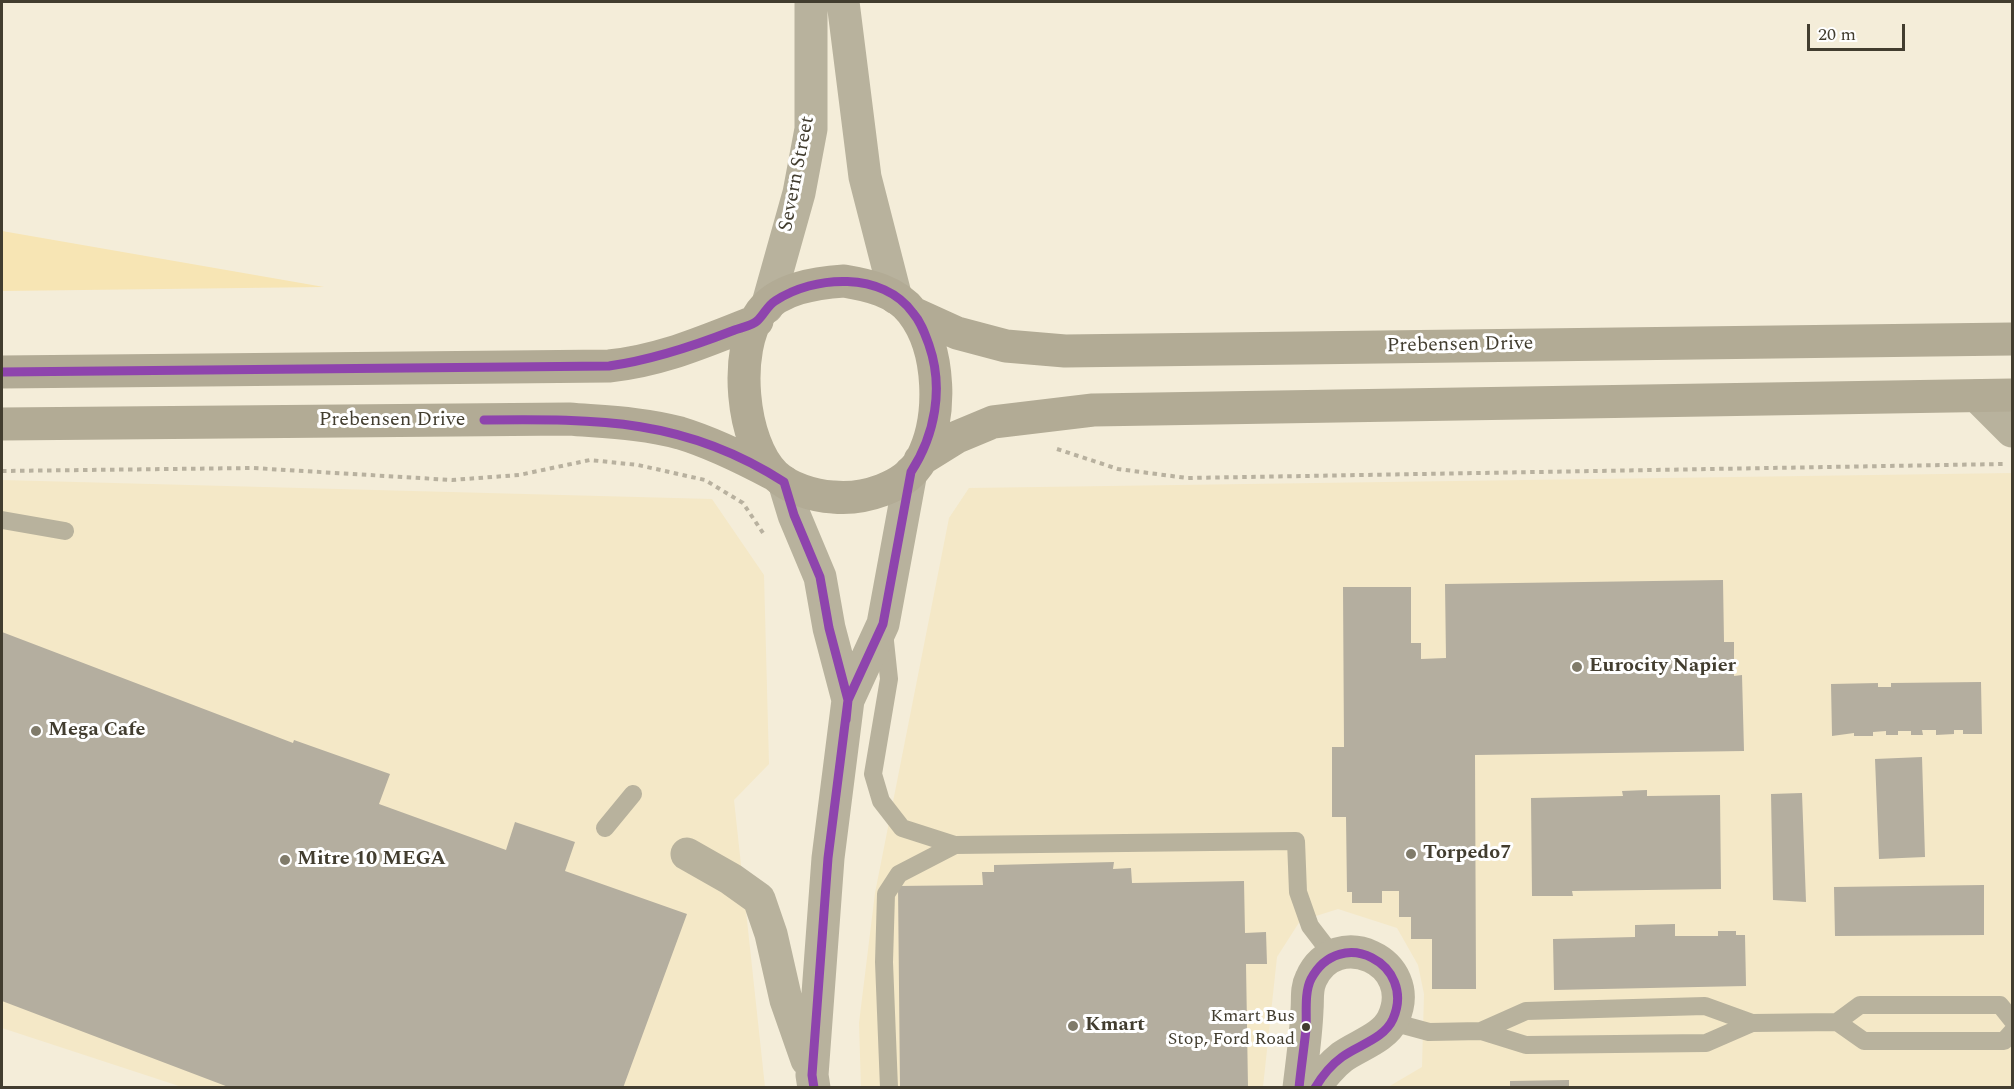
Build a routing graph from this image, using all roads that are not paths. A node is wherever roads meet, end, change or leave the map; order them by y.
1 (811, 2) edge
2 (843, 2) edge
3 (905, 305) junction
4 (762, 314) junction
5 (2013, 339) edge
6 (2, 372) edge
7 (2013, 395) edge
8 (1977, 396) junction
9 (2, 424) edge
10 (2013, 432) edge
11 (916, 466) junction
12 (779, 478) junction
13 (2, 520) edge
14 (65, 531) dead end
15 (884, 624) junction
16 (848, 699) junction
17 (633, 794) dead end
18 (605, 828) dead end
19 (955, 845) junction
20 (687, 854) dead end
21 (1333, 956) junction
22 (1308, 1008) junction
23 (2013, 1020) edge
24 (1837, 1022) junction
25 (1752, 1023) junction
26 (1380, 1031) junction
27 (1481, 1031) junction
28 (2013, 1032) edge
29 (813, 1081) edge
30 (889, 1088) edge
31 (1299, 1088) edge
32 (1315, 1088) edge

1 - 4 street, Severn Street
2 - 3 street
3 - 4 main road
3 - 5 main road, Prebensen Drive
3 - 11 main road
4 - 6 main road
4 - 12 main road
7 - 8 main road
8 - 10 street
8 - 11 main road
9 - 12 main road, Prebensen Drive
11 - 12 main road
11 - 15 street
12 - 16 street
13 - 14 lane
15 - 16 street
15 - 19 lane
16 - 29 street
17 - 18 lane
19 - 21 lane
19 - 30 lane
20 - 29 street
21 - 22 street
21 - 26 street
22 - 26 street
22 - 31 street
23 - 24 lane
24 - 25 lane
24 - 28 lane
25 - 27 lane
25 - 27 lane
26 - 27 lane
26 - 32 street

